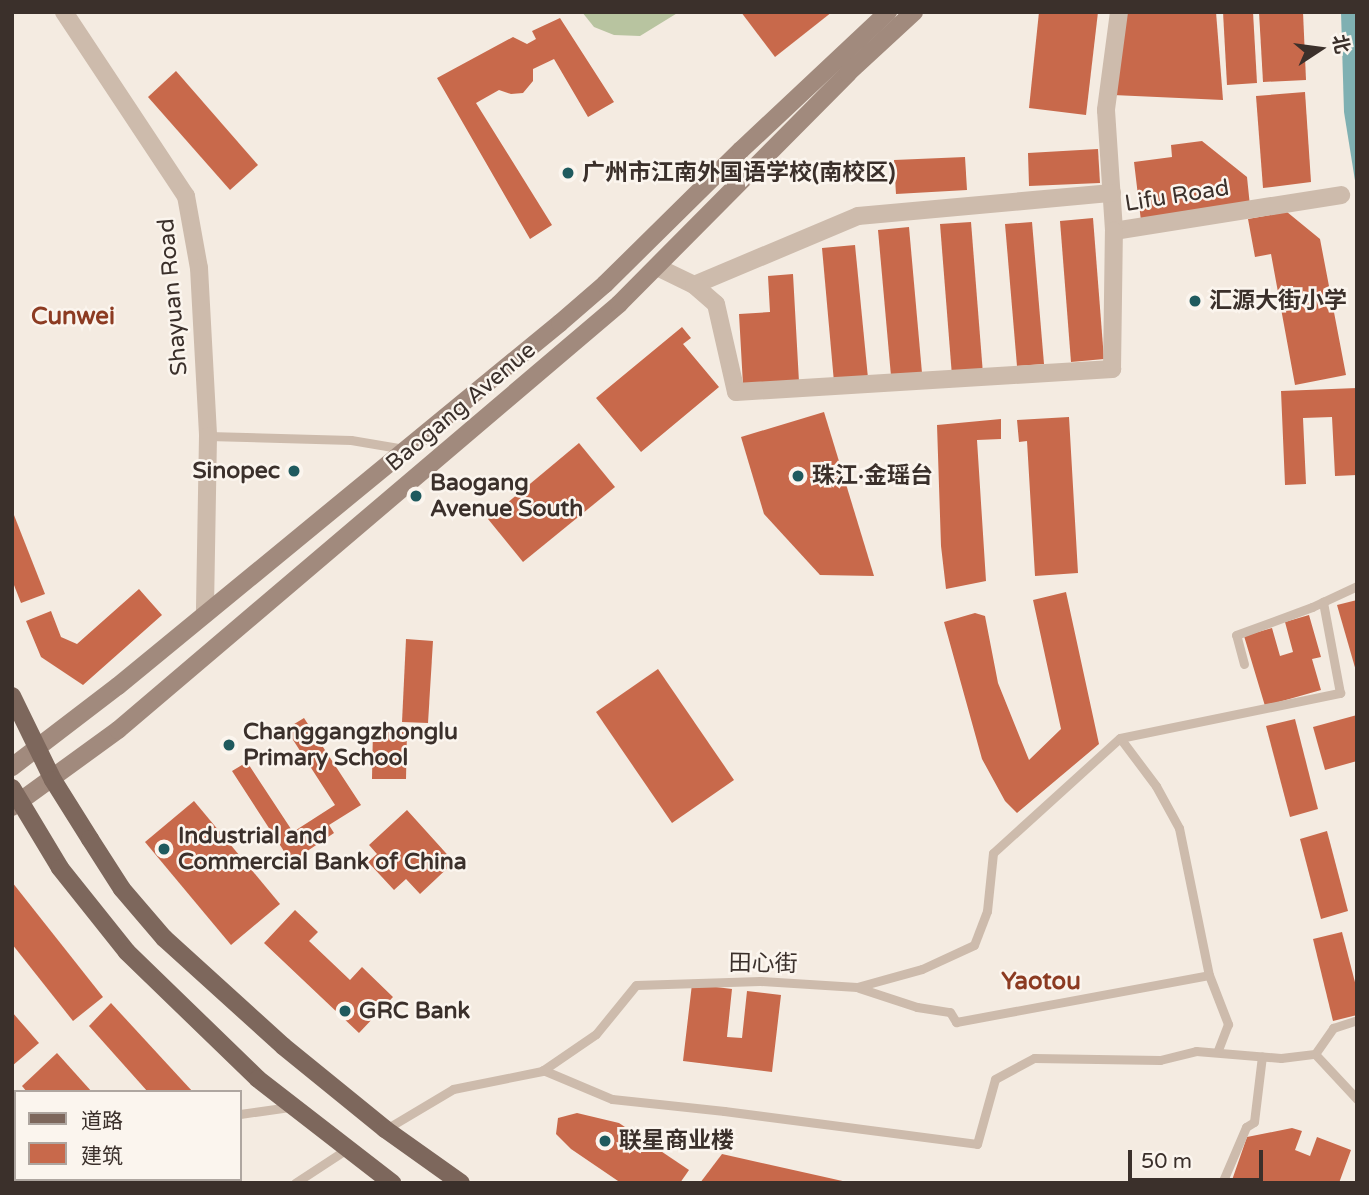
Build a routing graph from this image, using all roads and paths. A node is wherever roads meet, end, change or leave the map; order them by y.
1 (64, 12) edge
2 (888, 12) edge
3 (914, 12) edge
4 (1119, 12) edge
5 (1112, 193) junction
6 (1341, 195) dead end
7 (1114, 231) junction
8 (657, 267) junction
9 (694, 285) junction
10 (208, 436) junction
11 (405, 449) junction
12 (1357, 586) edge
13 (1323, 602) junction
14 (205, 614) junction
15 (1244, 664) dead end
16 (12, 696) edge
17 (1119, 738) junction
18 (37, 749) junction
19 (12, 767) edge
20 (53, 780) junction
21 (15, 799) edge
22 (1209, 975) junction
23 (857, 987) junction
24 (1357, 1020) edge
25 (1217, 1052) junction
26 (1315, 1054) junction
27 (1262, 1056) junction
28 (543, 1070) junction
29 (1357, 1099) edge
30 (290, 1107) junction
31 (242, 1114) edge
32 (385, 1129) junction
33 (347, 1149) junction
34 (295, 1183) edge
35 (392, 1183) edge
36 (461, 1183) edge
37 (1223, 1183) edge

1 - 10 street, Shayuan Road
2 - 11 main road, Baogang Avenue
3 - 8 main road, Baogang Avenue
4 - 5 street, Lifu Road
5 - 7 street, Lifu Road
5 - 9 street
6 - 7 street, Lifu Road
7 - 9 street
8 - 9 street
8 - 20 main road, Baogang Avenue
10 - 11 lane
10 - 14 street, Shayuan Road
11 - 14 main road, Baogang Avenue
12 - 13 lane
13 - 15 lane
13 - 17 lane
14 - 18 main road, Baogang Avenue
16 - 18 main road
17 - 22 lane
17 - 23 lane, 田心街
18 - 19 main road, Baogang Avenue
18 - 20 main road
20 - 21 main road, Baogang Avenue
20 - 32 main road
21 - 30 main road
22 - 23 lane
22 - 25 lane
23 - 28 lane, 田心街
24 - 26 lane
25 - 27 lane
25 - 28 lane
26 - 27 lane
26 - 29 lane
27 - 37 lane
28 - 32 lane, 田心街
30 - 31 lane
30 - 33 main road
32 - 36 main road
33 - 34 lane
33 - 35 main road

